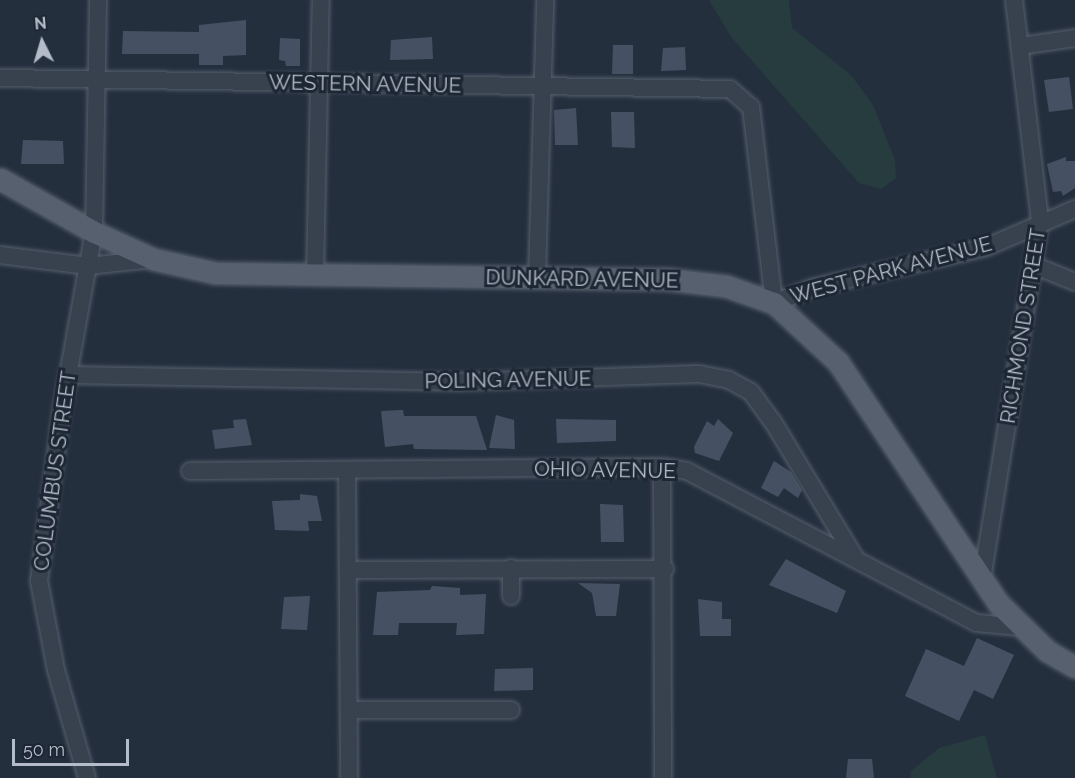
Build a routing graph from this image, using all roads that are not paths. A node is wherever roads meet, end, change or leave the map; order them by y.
1 (98, 0) edge
2 (321, 0) edge
3 (545, 0) edge
4 (1014, 0) edge
5 (1075, 38) edge
6 (1021, 46) junction
7 (0, 78) edge
8 (97, 78) junction
9 (321, 83) junction
10 (543, 88) junction
11 (0, 179) edge
12 (1075, 209) edge
13 (1040, 221) junction
14 (94, 232) junction
15 (0, 255) edge
16 (153, 259) junction
17 (1033, 265) junction
18 (88, 266) junction
19 (315, 277) junction
20 (537, 277) junction
21 (1075, 282) edge
22 (774, 303) junction
23 (68, 375) junction
24 (662, 467) junction
25 (190, 471) dead end
26 (347, 472) junction
27 (854, 556) junction
28 (511, 568) junction
29 (665, 569) junction
30 (351, 570) junction
31 (982, 579) junction
32 (511, 596) dead end
33 (1019, 627) junction
34 (1075, 667) edge
35 (350, 710) junction
36 (511, 710) dead end
37 (87, 778) edge
38 (349, 778) edge
39 (663, 778) edge

1 - 8 street, COLUMBUS STREET
2 - 9 street
3 - 10 street
4 - 6 street, RICHMOND STREET
5 - 6 street
6 - 13 street, RICHMOND STREET
7 - 8 street, WESTERN AVENUE
8 - 9 street, WESTERN AVENUE
8 - 14 street, COLUMBUS STREET
9 - 10 street, WESTERN AVENUE
9 - 19 street
10 - 20 street
10 - 22 street, WESTERN AVENUE
11 - 14 main road, DUNKARD AVENUE
12 - 13 street, WEST PARK AVENUE
13 - 17 street, RICHMOND STREET
13 - 22 street, WEST PARK AVENUE
14 - 16 main road, DUNKARD AVENUE
14 - 18 street, COLUMBUS STREET
15 - 18 street
16 - 18 street
16 - 19 main road, DUNKARD AVENUE
17 - 21 street
17 - 31 street, RICHMOND STREET
18 - 23 street, COLUMBUS STREET
19 - 20 main road, DUNKARD AVENUE
20 - 22 main road, DUNKARD AVENUE
22 - 31 main road, DUNKARD AVENUE
23 - 27 street, POLING AVENUE
23 - 37 street, COLUMBUS STREET
24 - 26 street, OHIO AVENUE
24 - 27 street, OHIO AVENUE
24 - 29 street
25 - 26 street, OHIO AVENUE
26 - 30 street
27 - 33 street, OHIO AVENUE
28 - 29 street
28 - 30 street
28 - 32 street
29 - 39 street
30 - 35 street
31 - 33 main road, DUNKARD AVENUE
33 - 34 main road, DUNKARD AVENUE
35 - 36 street
35 - 38 street

